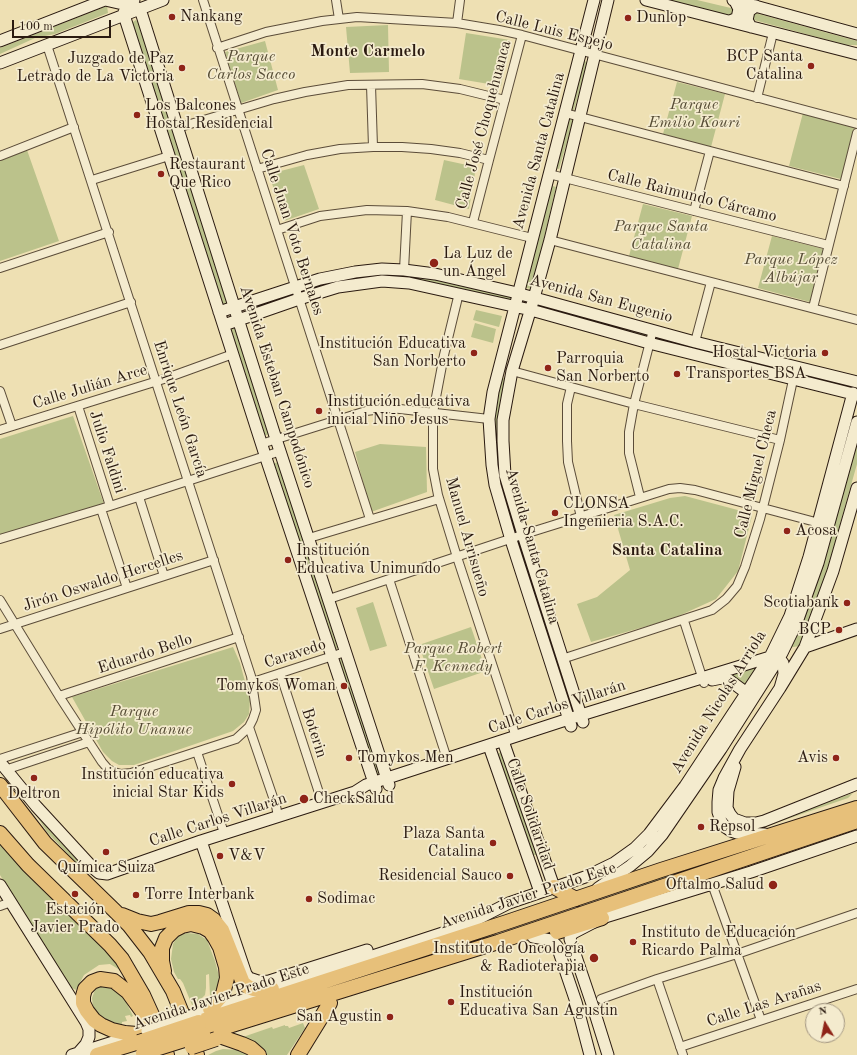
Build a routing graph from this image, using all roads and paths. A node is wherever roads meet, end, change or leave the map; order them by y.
1 (105, 0) edge
2 (163, 0) edge
3 (203, 0) edge
4 (336, 0) edge
5 (460, 0) edge
6 (594, 0) edge
7 (608, 0) edge
8 (646, 0) edge
9 (734, 0) edge
10 (756, 6) junction
11 (132, 8) edge
12 (339, 19) junction
13 (730, 21) junction
14 (457, 24) junction
15 (751, 27) junction
16 (774, 33) junction
17 (857, 34) edge
18 (522, 36) junction
19 (0, 41) edge
20 (47, 44) junction
21 (217, 48) junction
22 (581, 52) junction
23 (857, 54) edge
24 (594, 55) junction
25 (0, 63) edge
26 (371, 85) junction
27 (757, 98) junction
28 (505, 100) junction
29 (238, 110) junction
30 (565, 114) junction
31 (579, 117) junction
32 (857, 124) edge
33 (74, 127) junction
34 (177, 128) junction
35 (857, 133) edge
36 (373, 147) junction
37 (710, 151) junction
38 (0, 156) edge
39 (169, 156) junction
40 (488, 160) junction
41 (257, 169) junction
42 (549, 174) junction
43 (565, 178) junction
44 (92, 180) junction
45 (844, 186) junction
46 (407, 211) junction
47 (694, 211) junction
48 (473, 222) junction
49 (277, 230) junction
50 (109, 232) junction
51 (532, 238) junction
52 (550, 240) junction
53 (828, 245) junction
54 (0, 268) edge
55 (404, 270) junction
56 (711, 282) junction
57 (295, 287) junction
58 (458, 293) junction
59 (519, 294) junction
60 (534, 298) junction
61 (299, 299) junction
62 (131, 302) junction
63 (516, 306) junction
64 (235, 307) junction
65 (812, 308) junction
66 (531, 310) junction
67 (219, 312) junction
68 (239, 320) junction
69 (857, 320) edge
70 (224, 325) junction
71 (653, 330) junction
72 (696, 342) junction
73 (649, 343) junction
74 (0, 345) edge
75 (233, 354) junction
76 (796, 366) junction
77 (512, 371) junction
78 (794, 379) junction
79 (857, 380) edge
80 (156, 381) junction
81 (571, 387) junction
82 (0, 391) edge
83 (855, 394) edge
84 (634, 404) junction
85 (78, 406) junction
86 (433, 413) junction
87 (489, 419) junction
88 (338, 420) junction
89 (857, 422) edge
90 (12, 426) junction
91 (0, 430) edge
92 (276, 439) junction
93 (780, 440) junction
94 (261, 444) junction
95 (281, 451) junction
96 (265, 455) junction
97 (188, 481) junction
98 (857, 488) edge
99 (139, 497) junction
100 (640, 497) junction
101 (439, 499) junction
102 (110, 506) junction
103 (762, 508) junction
104 (101, 509) junction
105 (581, 517) junction
106 (370, 519) junction
107 (823, 524) junction
108 (523, 535) junction
109 (309, 538) junction
110 (0, 539) edge
111 (510, 540) junction
112 (457, 557) junction
113 (214, 560) junction
114 (818, 563) junction
115 (833, 571) junction
116 (164, 576) junction
117 (390, 579) junction
118 (811, 585) junction
119 (127, 588) junction
120 (826, 591) junction
121 (329, 599) junction
122 (0, 600) edge
123 (684, 621) junction
124 (15, 624) junction
125 (0, 629) edge
126 (857, 630) edge
127 (239, 637) junction
128 (805, 647) junction
129 (345, 652) junction
130 (331, 656) junction
131 (775, 658) junction
132 (562, 659) junction
133 (280, 673) junction
134 (703, 680) junction
135 (253, 682) junction
136 (780, 688) junction
137 (59, 696) junction
138 (751, 696) junction
139 (582, 719) junction
140 (570, 723) junction
141 (249, 727) junction
142 (83, 732) junction
143 (516, 737) junction
144 (89, 742) junction
145 (504, 744) junction
146 (490, 749) junction
147 (721, 749) junction
148 (740, 749) junction
149 (197, 752) junction
150 (447, 759) junction
151 (734, 760) junction
152 (1, 767) edge
153 (516, 779) junction
154 (388, 782) junction
155 (502, 784) junction
156 (857, 784) edge
157 (0, 785) edge
158 (375, 786) junction
159 (322, 802) junction
160 (857, 808) edge
161 (278, 816) junction
162 (857, 821) edge
163 (0, 833) edge
164 (224, 833) junction
165 (776, 834) junction
166 (857, 836) edge
167 (201, 841) junction
168 (45, 843) junction
169 (543, 856) junction
170 (529, 861) junction
171 (712, 884) junction
172 (0, 885) edge
173 (554, 887) junction
174 (540, 892) junction
175 (590, 894) junction
176 (576, 899) junction
177 (11, 902) junction
178 (0, 906) edge
179 (116, 912) junction
180 (857, 913) edge
181 (602, 918) junction
182 (507, 922) junction
183 (464, 926) junction
184 (533, 937) junction
185 (498, 942) junction
186 (573, 949) junction
187 (390, 951) junction
188 (560, 953) junction
189 (737, 954) junction
190 (164, 975) junction
191 (658, 979) junction
192 (369, 981) junction
193 (272, 989) junction
194 (857, 989) edge
195 (595, 1001) junction
196 (330, 1003) junction
197 (578, 1006) junction
198 (210, 1009) junction
199 (761, 1020) junction
200 (207, 1029) junction
201 (149, 1046) edge
202 (97, 1051) edge
203 (682, 1051) edge
204 (75, 1054) edge
205 (197, 1055) edge
206 (259, 1055) edge
207 (298, 1055) edge
208 (590, 1055) edge
209 (608, 1055) edge

1 - 11 street
1 - 19 street
2 - 11 street
3 - 21 street, Calle Juan Voto Bernales
4 - 12 street
5 - 14 street
6 - 22 street, Avenida Santa Catalina
7 - 24 street, Avenida Santa Catalina
8 - 13 street
9 - 10 street
9 - 13 street
10 - 15 street
10 - 17 street
11 - 20 street
11 - 34 street, Avenida Esteban Campodónico
11 - 39 street, Avenida Esteban Campodónico
12 - 14 street, Calle Luis Espejo
12 - 21 street, Calle Luis Espejo
13 - 15 street
14 - 18 street, Calle Luis Espejo
15 - 16 street
16 - 23 street
16 - 27 street
18 - 22 street, Calle Luis Espejo
18 - 28 street, Calle José Choquehuanca
20 - 25 street
20 - 33 street, Enrique León García
21 - 29 street, Calle Juan Voto Bernales
22 - 24 street, Calle Luis Espejo
22 - 30 street, Avenida Santa Catalina
24 - 27 street, Calle Luis Espejo
24 - 31 street, Avenida Santa Catalina
26 - 28 street
26 - 29 street
26 - 36 street
27 - 32 street, Calle Luis Espejo
28 - 40 street, Calle José Choquehuanca
29 - 34 street
29 - 41 street, Calle Juan Voto Bernales
30 - 31 street
30 - 42 street, Avenida Santa Catalina
31 - 37 street
31 - 43 street, Avenida Santa Catalina
33 - 38 street
33 - 44 street, Enrique León García
34 - 64 street, Avenida Esteban Campodónico
35 - 45 street
36 - 40 street
36 - 41 street
37 - 45 street
37 - 47 street
39 - 44 street
39 - 67 street, Avenida Esteban Campodónico
40 - 48 street, Calle José Choquehuanca
41 - 49 street, Calle Juan Voto Bernales
42 - 43 street, Calle Raimundo Cárcamo
42 - 51 street, Avenida Santa Catalina
43 - 47 street, Calle Raimundo Cárcamo
43 - 52 street, Avenida Santa Catalina
44 - 50 street, Enrique León García
45 - 53 street
46 - 48 street
46 - 49 street
46 - 55 street
47 - 53 street, Calle Raimundo Cárcamo
48 - 51 street
49 - 57 street, Calle Juan Voto Bernales
50 - 54 street
50 - 62 street, Enrique León García
51 - 59 street, Avenida Santa Catalina
52 - 56 street
52 - 60 street, Avenida Santa Catalina
53 - 65 street
55 - 57 street, Avenida San Eugenio
55 - 59 street, Avenida San Eugenio
56 - 65 street
56 - 72 street
57 - 61 street, Calle Juan Voto Bernales
57 - 64 street, Avenida San Eugenio
58 - 61 street, Avenida San Eugenio
58 - 63 street, Avenida San Eugenio
58 - 86 street, Manuel Arrisueño
59 - 60 street, Avenida San Eugenio
59 - 63 street, Avenida Santa Catalina
60 - 66 street, Avenida Santa Catalina
60 - 71 street, Avenida San Eugenio
61 - 68 street, Avenida San Eugenio
61 - 88 street, Calle Juan Voto Bernales
62 - 74 street
62 - 80 street, Enrique León García
63 - 66 street, Avenida San Eugenio
63 - 87 street, Avenida Santa Catalina
64 - 67 street, Avenida San Eugenio
64 - 68 street, Avenida Esteban Campodónico
65 - 69 street
66 - 73 street, Avenida San Eugenio
66 - 77 street, Avenida Santa Catalina
67 - 70 street, Avenida Esteban Campodónico
68 - 70 street, Avenida San Eugenio
68 - 92 street, Avenida Esteban Campodónico
70 - 75 street, Avenida Esteban Campodónico
71 - 72 street, Avenida San Eugenio
71 - 73 street
72 - 76 street, Avenida San Eugenio
73 - 78 street, Avenida San Eugenio
73 - 84 street
75 - 80 street, Calle Julián Arce
75 - 94 street, Avenida Esteban Campodónico
76 - 78 street, Calle Miguel Checa
76 - 79 street, Avenida San Eugenio
77 - 81 street
77 - 108 street, Avenida Santa Catalina
78 - 83 street, Avenida San Eugenio
78 - 93 street, Calle Miguel Checa
79 - 83 street, Avenida Nicolás Arriola
80 - 85 street, Calle Julián Arce
80 - 97 street, Enrique León García
81 - 84 street
81 - 105 street
82 - 90 street
83 - 107 street, Avenida Nicolás Arriola
84 - 93 street
84 - 100 street
85 - 90 street, Calle Julián Arce
85 - 102 street, Julio Faldini
86 - 87 street
86 - 88 street
86 - 101 street, Manuel Arrisueño
87 - 111 street, Avenida Santa Catalina
88 - 92 street
88 - 106 street, Calle Juan Voto Bernales
89 - 107 street, Avenida Nicolás Arriola
90 - 91 street, Calle Julián Arce
92 - 94 street
92 - 95 street, Avenida Esteban Campodónico
93 - 103 street, Calle Miguel Checa
94 - 96 street, Avenida Esteban Campodónico
95 - 96 street
95 - 109 street, Avenida Esteban Campodónico
96 - 97 street
96 - 130 street, Avenida Esteban Campodónico
97 - 99 street
97 - 113 street, Enrique León García
98 - 115 street
99 - 102 street
99 - 116 street
100 - 103 street
100 - 105 street
101 - 106 street
101 - 112 street, Manuel Arrisueño
102 - 104 street
103 - 107 street
103 - 123 street, Calle Miguel Checa
104 - 110 street
104 - 119 street
105 - 108 street
106 - 109 street
107 - 114 street, Avenida Nicolás Arriola
107 - 131 street, Avenida Nicolás Arriola
108 - 111 street
108 - 132 street, Avenida Santa Catalina
109 - 121 street, Avenida Esteban Campodónico
111 - 112 street
111 - 140 street, Avenida Santa Catalina
112 - 117 street
112 - 143 street, Manuel Arrisueño
113 - 116 street, Jirón Oswaldo Hercelles
113 - 127 street, Enrique León García
114 - 115 street
114 - 118 street, Avenida Nicolás Arriola
115 - 120 street
116 - 119 street, Jirón Oswaldo Hercelles
117 - 121 street
117 - 150 street
118 - 120 street
118 - 131 street, Avenida Nicolás Arriola
119 - 124 street, Jirón Oswaldo Hercelles
120 - 128 street
121 - 129 street, Avenida Esteban Campodónico
122 - 124 street, Enrique León García
123 - 132 street, Calle Miguel Checa
123 - 134 street
124 - 125 street, Jirón Oswaldo Hercelles
124 - 137 street, Enrique León García
126 - 128 street
127 - 135 street, Enrique León García
127 - 137 street, Eduardo Bello
128 - 136 street
129 - 130 street, Caravedo
129 - 154 street, Avenida Esteban Campodónico
130 - 133 street, Caravedo
130 - 158 street, Avenida Esteban Campodónico
131 - 134 street, Calle Carlos Villarán
131 - 136 street
131 - 138 street, Avenida Nicolás Arriola
132 - 139 street, Avenida Santa Catalina
133 - 135 street, Caravedo
133 - 159 street, Boterin
134 - 138 street, Calle Carlos Villarán
134 - 139 street, Calle Carlos Villarán
135 - 141 street, Enrique León García
136 - 148 street
137 - 142 street, Enrique León García
138 - 147 street, Avenida Nicolás Arriola
138 - 173 street, Avenida Nicolás Arriola
139 - 140 street, Calle Carlos Villarán
140 - 143 street, Calle Carlos Villarán
140 - 145 street, Calle Carlos Villarán
141 - 149 street, Enrique León García
141 - 161 street
142 - 144 street, Enrique León García
142 - 152 street
143 - 145 street, Calle Carlos Villarán
144 - 149 street, Enrique León García
144 - 152 street
145 - 146 street, Calle Carlos Villarán
145 - 153 street, Calle Solidaridad
146 - 150 street, Calle Carlos Villarán
146 - 154 street, Calle Carlos Villarán
146 - 155 street, Calle Solidaridad
147 - 151 street
147 - 175 street, Avenida Nicolás Arriola
148 - 151 street
148 - 156 street
149 - 164 street
150 - 154 street, Calle Carlos Villarán
151 - 165 street
152 - 167 street, Calle Carlos Villarán
152 - 168 highway
153 - 155 street
153 - 169 street, Calle Solidaridad
154 - 158 street, Calle Carlos Villarán
155 - 170 street, Calle Solidaridad
157 - 168 highway
158 - 159 street, Calle Carlos Villarán
159 - 161 street, Calle Carlos Villarán
160 - 165 highway, Avenida Javier Prado Este
161 - 164 street, Calle Carlos Villarán
162 - 185 highway, Avenida Javier Prado Este
163 - 201 highway
164 - 167 street, Calle Carlos Villarán
165 - 175 highway, Avenida Javier Prado Este
166 - 171 street
167 - 187 street
168 - 179 highway
169 - 170 street
169 - 173 street, Calle Solidaridad
170 - 174 street, Calle Solidaridad
171 - 181 street
171 - 189 street
172 - 177 street
173 - 174 street, Avenida Nicolás Arriola
173 - 176 highway
174 - 183 street, Avenida Nicolás Arriola
175 - 176 highway, Avenida Javier Prado Este
176 - 182 highway, Avenida Javier Prado Este
177 - 178 street
177 - 204 street
179 - 190 highway
179 - 193 highway
180 - 189 street
181 - 184 highway
181 - 186 street
182 - 183 highway
182 - 200 highway, Avenida Javier Prado Este
183 - 187 street, Avenida Javier Prado Este
184 - 185 highway
184 - 188 street
185 - 192 highway, Avenida Javier Prado Este
186 - 188 street
186 - 195 street
187 - 193 street, Avenida Javier Prado Este
188 - 197 street
189 - 191 street
189 - 199 street
190 - 198 highway
190 - 205 highway
191 - 195 street
191 - 203 street
192 - 196 highway
192 - 200 highway, Avenida Javier Prado Este
193 - 198 street, Avenida Javier Prado Este
194 - 199 street, Calle Las Arañas
195 - 197 street
195 - 209 street
196 - 200 highway
196 - 207 highway
197 - 208 street
198 - 200 street, Avenida Javier Prado Este
199 - 203 street, Calle Las Arañas
200 - 201 highway, Avenida Javier Prado Este, bridge
200 - 201 street, Avenida Javier Prado Este, bridge
200 - 206 highway
201 - 201 highway
201 - 202 highway, Avenida Javier Prado Este
202 - 204 street, Avenida Javier Prado Este

